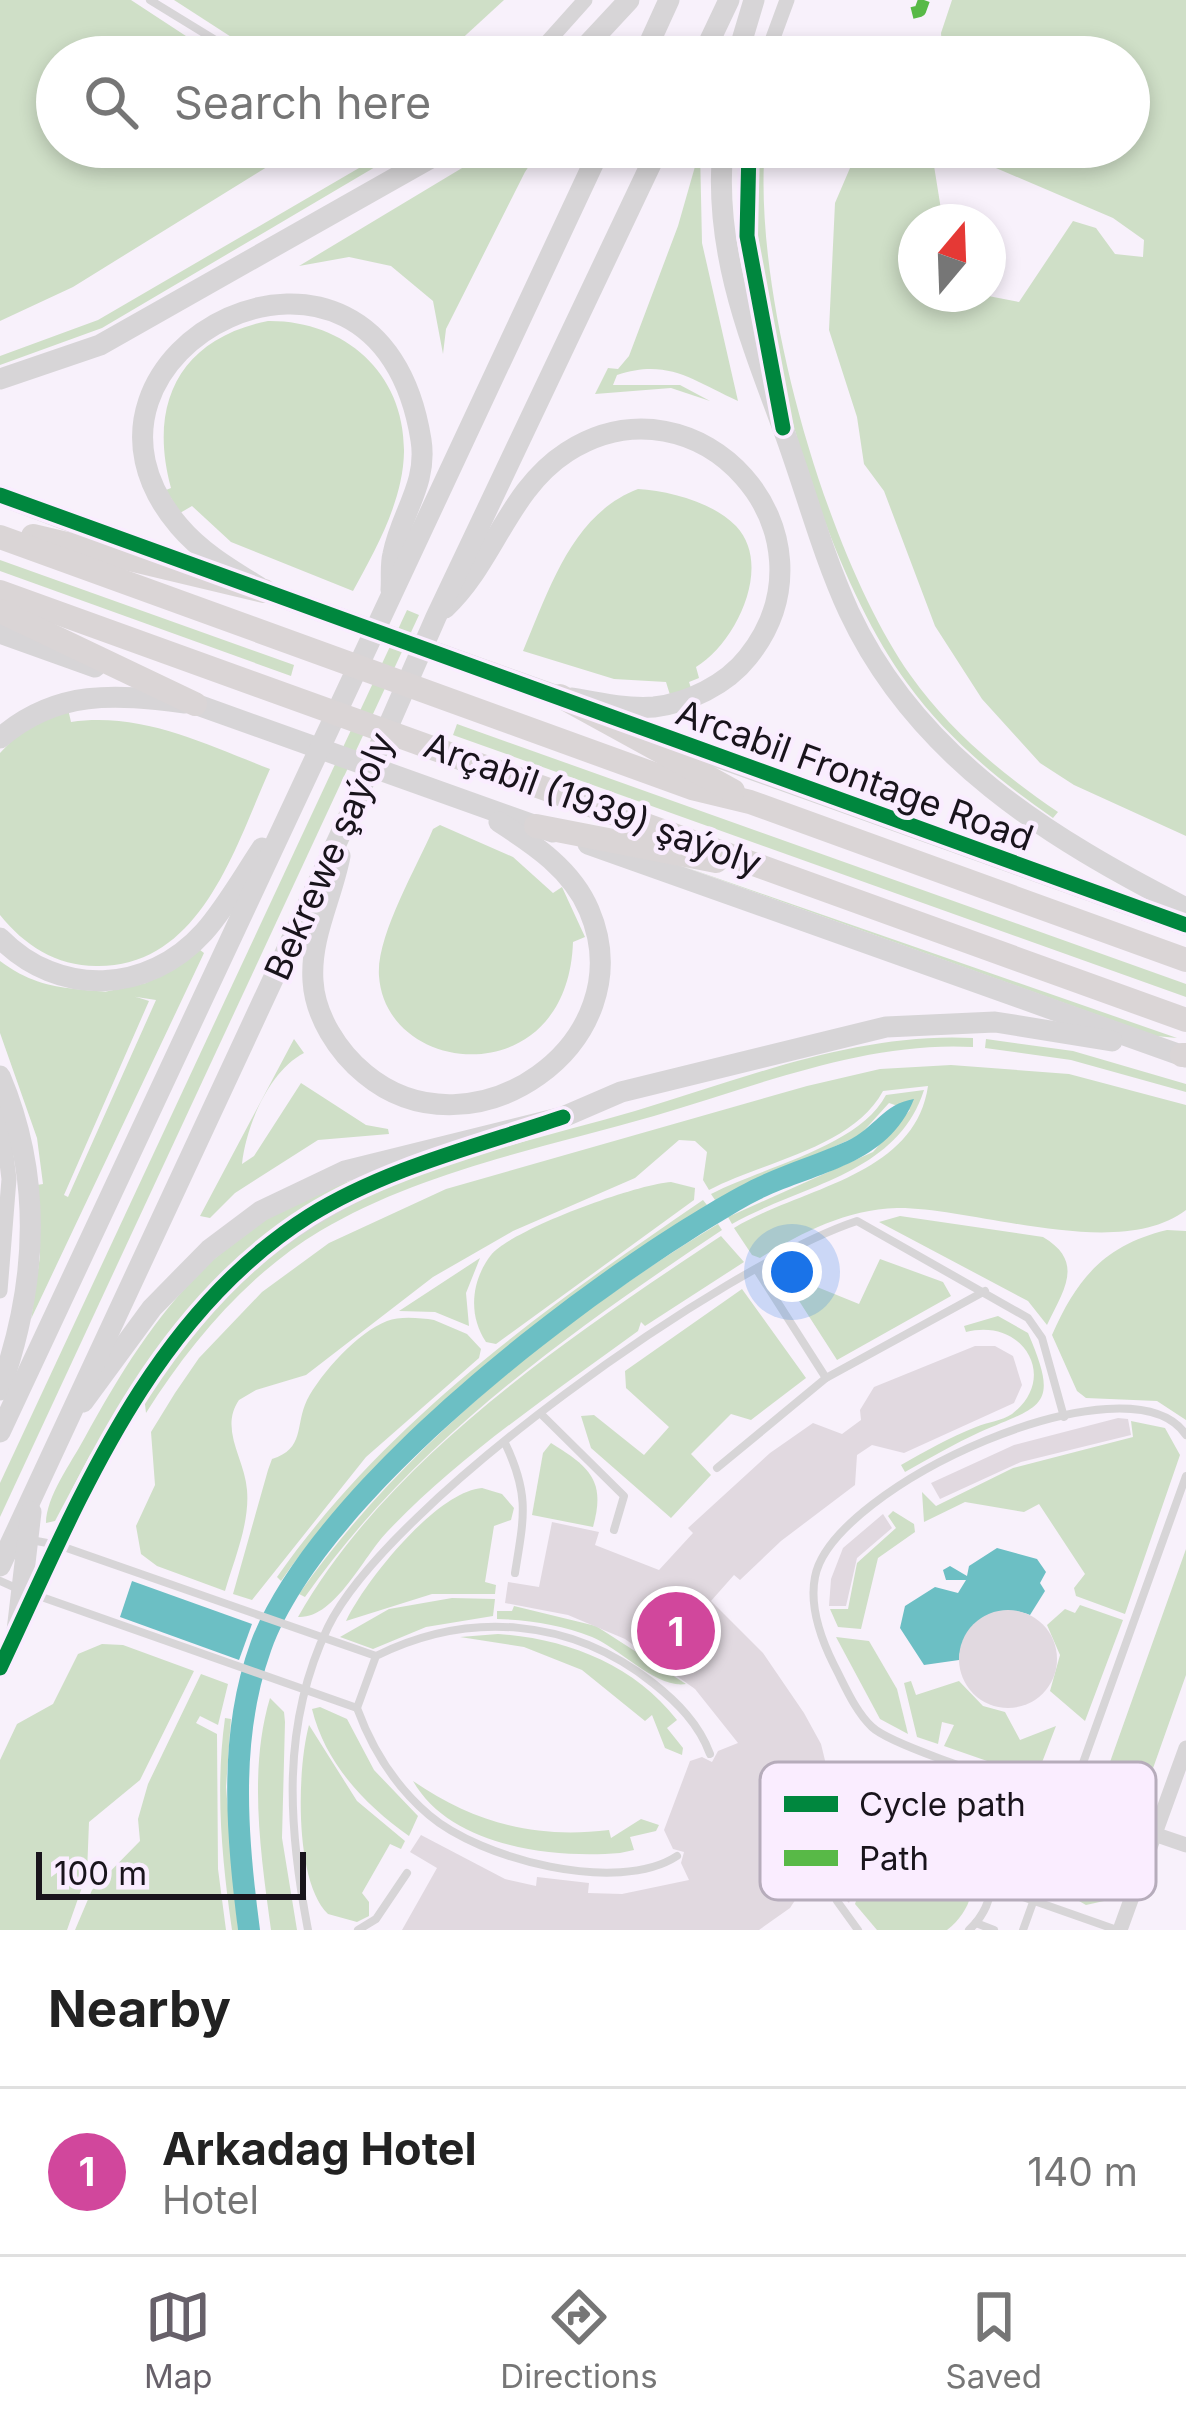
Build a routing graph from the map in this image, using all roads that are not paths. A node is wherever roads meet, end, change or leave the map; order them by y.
1 (150, 0) edge
2 (585, 0) edge
3 (629, 0) edge
4 (669, 0) edge
5 (729, 0) edge
6 (754, 0) edge
7 (787, 0) edge
8 (209, 36) edge
9 (553, 36) edge
10 (596, 36) edge
11 (653, 36) edge
12 (712, 36) edge
13 (743, 36) edge
14 (774, 36) edge
15 (398, 168) edge
16 (410, 168) edge
17 (591, 168) edge
18 (649, 168) edge
19 (724, 168) edge
20 (749, 168) edge
21 (371, 188) junction
22 (0, 379) edge
23 (783, 428) junction
24 (0, 495) edge
25 (0, 534) edge
26 (264, 591) junction
27 (0, 592) edge
28 (391, 601) junction
29 (0, 611) edge
30 (436, 616) junction
31 (0, 633) edge
32 (560, 696) junction
33 (195, 704) junction
34 (0, 738) edge
35 (297, 798) junction
36 (464, 801) junction
37 (750, 802) junction
38 (348, 818) junction
39 (536, 826) junction
40 (746, 861) junction
41 (1186, 908) edge
42 (1186, 925) edge
43 (0, 938) edge
44 (1186, 960) edge
45 (1186, 1020) edge
46 (1184, 1056) edge
47 (0, 1076) edge
48 (0, 1107) edge
49 (562, 1117) junction
50 (757, 1270) junction
51 (0, 1291) edge
52 (985, 1291) junction
53 (826, 1378) junction
54 (0, 1390) edge
55 (542, 1414) junction
56 (1064, 1417) junction
57 (64, 1426) junction
58 (0, 1432) edge
59 (1186, 1435) edge
60 (505, 1443) junction
61 (717, 1468) dead end
62 (1186, 1476) edge
63 (614, 1530) dead end
64 (21, 1538) junction
65 (58, 1545) junction
66 (0, 1566) edge
67 (514, 1573) dead end
68 (18, 1588) edge
69 (17, 1631) joint
70 (323, 1639) junction
71 (376, 1657) junction
72 (0, 1667) edge
73 (306, 1690) junction
74 (357, 1708) junction
75 (1186, 1748) edge
76 (710, 1754) dead end
77 (961, 1762) edge
78 (1083, 1762) edge
79 (1156, 1829) edge
80 (1156, 1835) edge
81 (1186, 1845) edge
82 (677, 1856) dead end
83 (407, 1873) dead end
84 (1032, 1900) edge
85 (1034, 1900) edge
86 (1130, 1900) edge
87 (837, 1901) dead end
88 (972, 1927) edge
89 (308, 1930) edge
90 (358, 1930) edge
91 (858, 1930) edge
92 (994, 1930) edge
93 (1023, 1930) edge
94 (1119, 1930) edge

1 - 8 lane
2 - 9 street
3 - 10 main road
4 - 11 main road
5 - 12 main road
6 - 13 main road
7 - 14 street
15 - 21 street
16 - 21 main road
17 - 28 main road, Bekrewe şaýoly
18 - 30 main road, Bekrewe şaýoly
19 - 23 main road
20 - 23 street
21 - 22 main road
23 - 41 main road
24 - 26 main road
25 - 26 main road
25 - 37 main road, Arçabil (1939) şaýoly
26 - 28 main road
26 - 32 main road, Arcabil Frontage Road
27 - 40 main road, Arçabil (1939) şaýoly
28 - 35 main road, Bekrewe şaýoly
29 - 33 main road
30 - 32 main road
30 - 38 main road, Bekrewe şaýoly
31 - 33 main road
32 - 37 main road
32 - 42 main road, Arcabil Frontage Road
33 - 34 main road
33 - 36 main road
35 - 43 main road
35 - 58 main road, Bekrewe şaýoly
36 - 38 main road
36 - 39 main road
37 - 44 main road, Arçabil (1939) şaýoly
38 - 57 main road, Bekrewe şaýoly
39 - 40 main road
39 - 46 main road
40 - 45 main road, Arçabil (1939) şaýoly
46 - 49 main road
47 - 54 main road
48 - 51 street
49 - 57 main road
49 - 65 street
50 - 52 lane
50 - 53 lane
50 - 55 lane
52 - 53 lane
52 - 56 lane
53 - 61 lane
55 - 60 lane
55 - 63 lane
56 - 59 lane
56 - 77 lane
57 - 64 main road, Bekrewe şaýoly
60 - 67 lane
60 - 70 lane
62 - 78 lane
64 - 65 lane
64 - 66 main road, Bekrewe şaýoly
64 - 68 main road
65 - 68 street
65 - 70 lane
68 - 69 main road
68 - 73 lane
69 - 72 street
70 - 71 lane
70 - 73 lane
71 - 74 lane
71 - 76 lane
73 - 74 lane
73 - 89 lane
74 - 82 lane
75 - 79 street
80 - 81 street
83 - 90 lane
84 - 94 lane
85 - 93 lane
86 - 94 street
87 - 91 lane
88 - 92 lane

